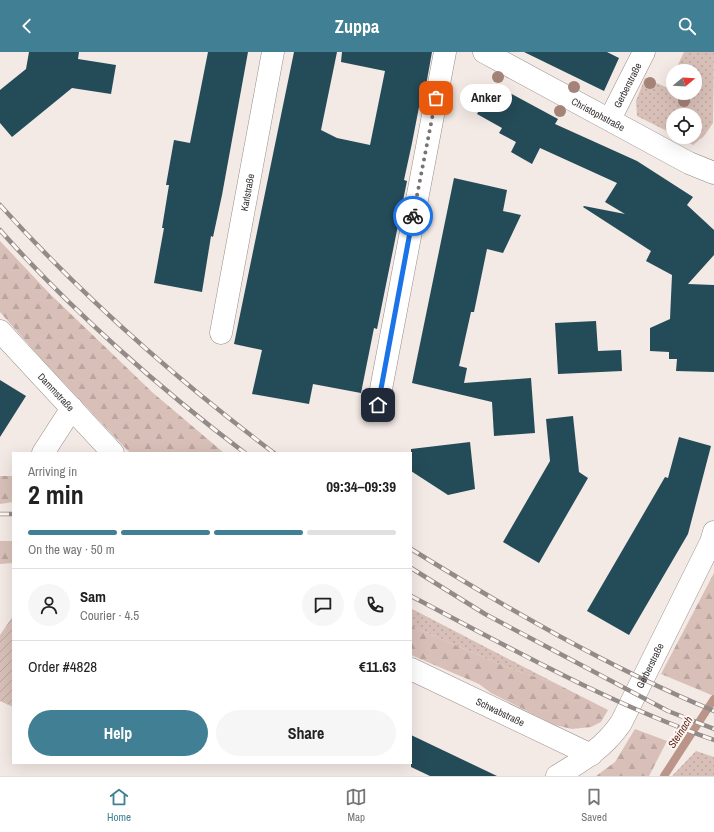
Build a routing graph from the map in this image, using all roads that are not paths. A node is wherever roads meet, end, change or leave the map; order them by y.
1 (272, 52) edge
2 (445, 52) edge
3 (484, 52) edge
4 (644, 52) edge
5 (610, 119) junction
6 (714, 173) edge
7 (0, 331) edge
8 (221, 333) dead end
9 (378, 405) dead end
10 (72, 408) junction
11 (44, 452) edge
12 (111, 452) edge
13 (714, 532) edge
14 (412, 669) edge
15 (591, 755) junction
16 (557, 776) edge

1 - 8 street, Karlstraße
2 - 9 street
3 - 5 street, Christophstraße
4 - 5 street, Gerberstraße
5 - 6 street, Christophstraße
7 - 10 street, Dammstraße
10 - 11 street
10 - 12 street, Dammstraße
13 - 15 street, Gerberstraße
14 - 15 street, Schwabstraße
15 - 16 street, Gerberstraße

